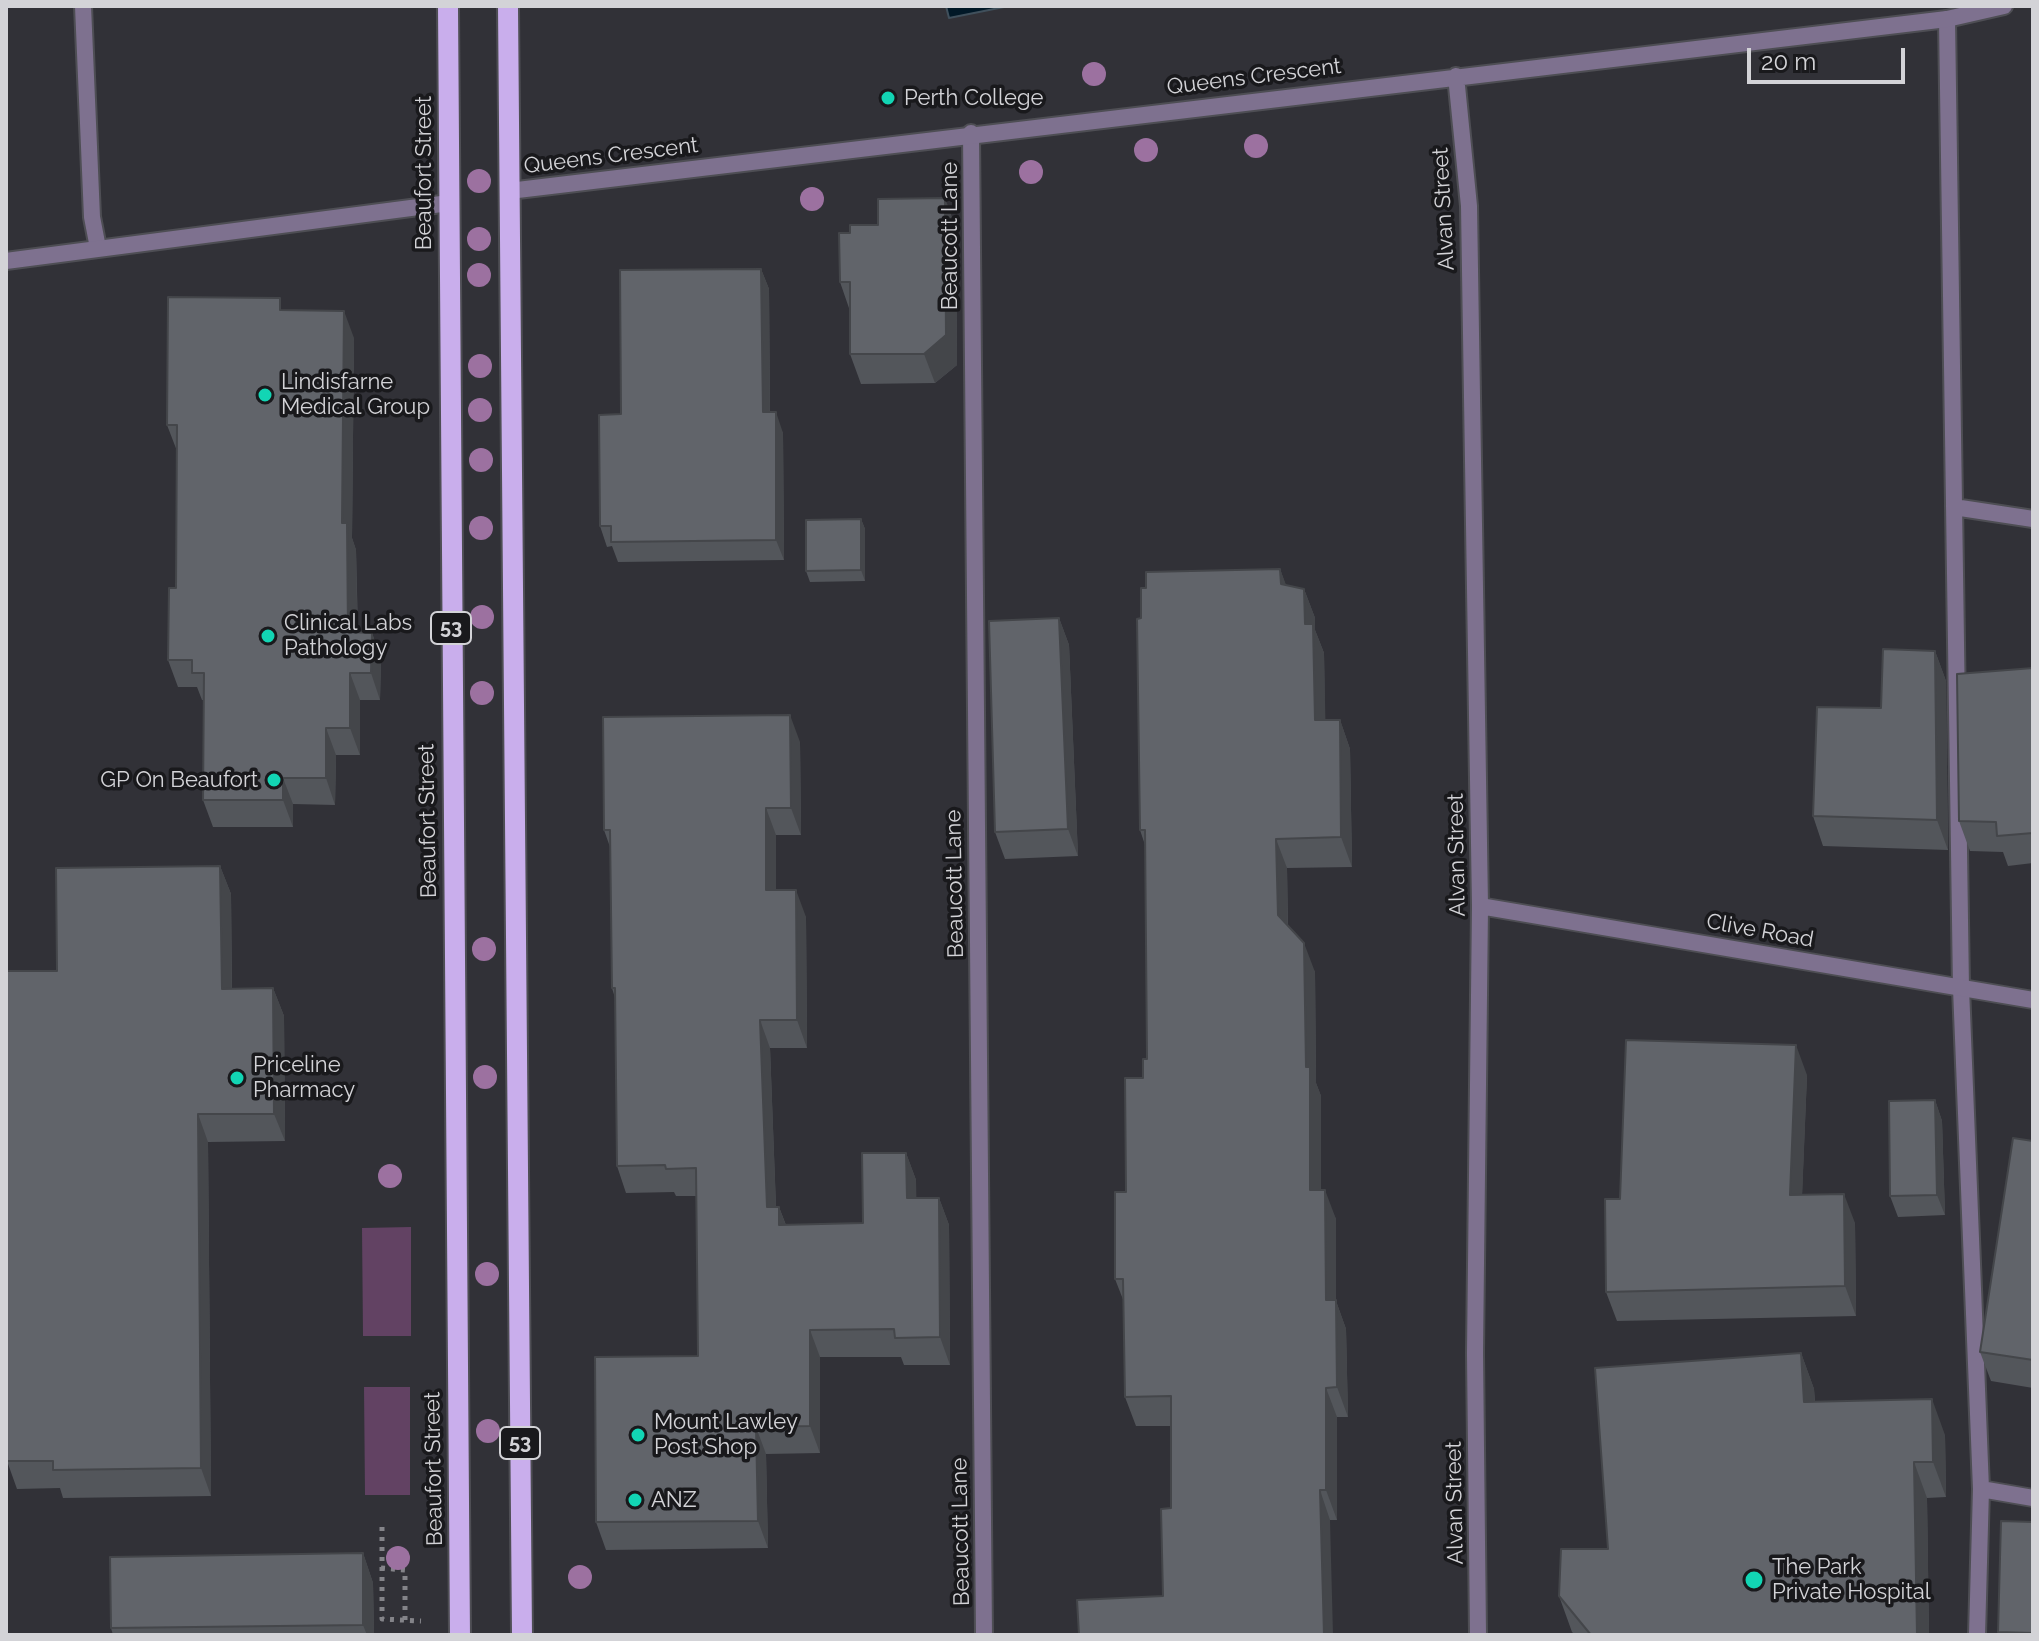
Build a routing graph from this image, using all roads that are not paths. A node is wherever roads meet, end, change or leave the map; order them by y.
1 (83, 6) edge
2 (448, 6) edge
3 (508, 6) edge
4 (2004, 6) edge
5 (1947, 19) junction
6 (1456, 76) junction
7 (971, 133) junction
8 (509, 191) junction
9 (449, 203) junction
10 (98, 248) junction
11 (6, 261) edge
12 (1954, 507) junction
13 (2033, 519) edge
14 (1480, 906) junction
15 (1961, 988) junction
16 (2033, 1000) edge
17 (1981, 1489) junction
18 (2033, 1498) edge
19 (460, 1635) edge
20 (522, 1635) edge
21 (984, 1635) edge
22 (1478, 1635) edge
23 (1977, 1635) edge

1 - 10 street
2 - 9 main road, Beaufort Street / 53
3 - 8 main road, 53
4 - 5 street, Queens Crescent
5 - 6 street, Queens Crescent
5 - 12 street
6 - 7 street, Queens Crescent
6 - 14 street, Alvan Street
7 - 8 street, Queens Crescent
7 - 21 street, Beaucott Lane
8 - 20 main road, 53
9 - 10 street
9 - 19 main road, Beaufort Street / 53
10 - 11 street
12 - 13 street
12 - 15 street
14 - 15 street, Clive Road
14 - 22 street, Alvan Street
15 - 16 street, Clive Road
15 - 17 street
17 - 18 street
17 - 23 street

